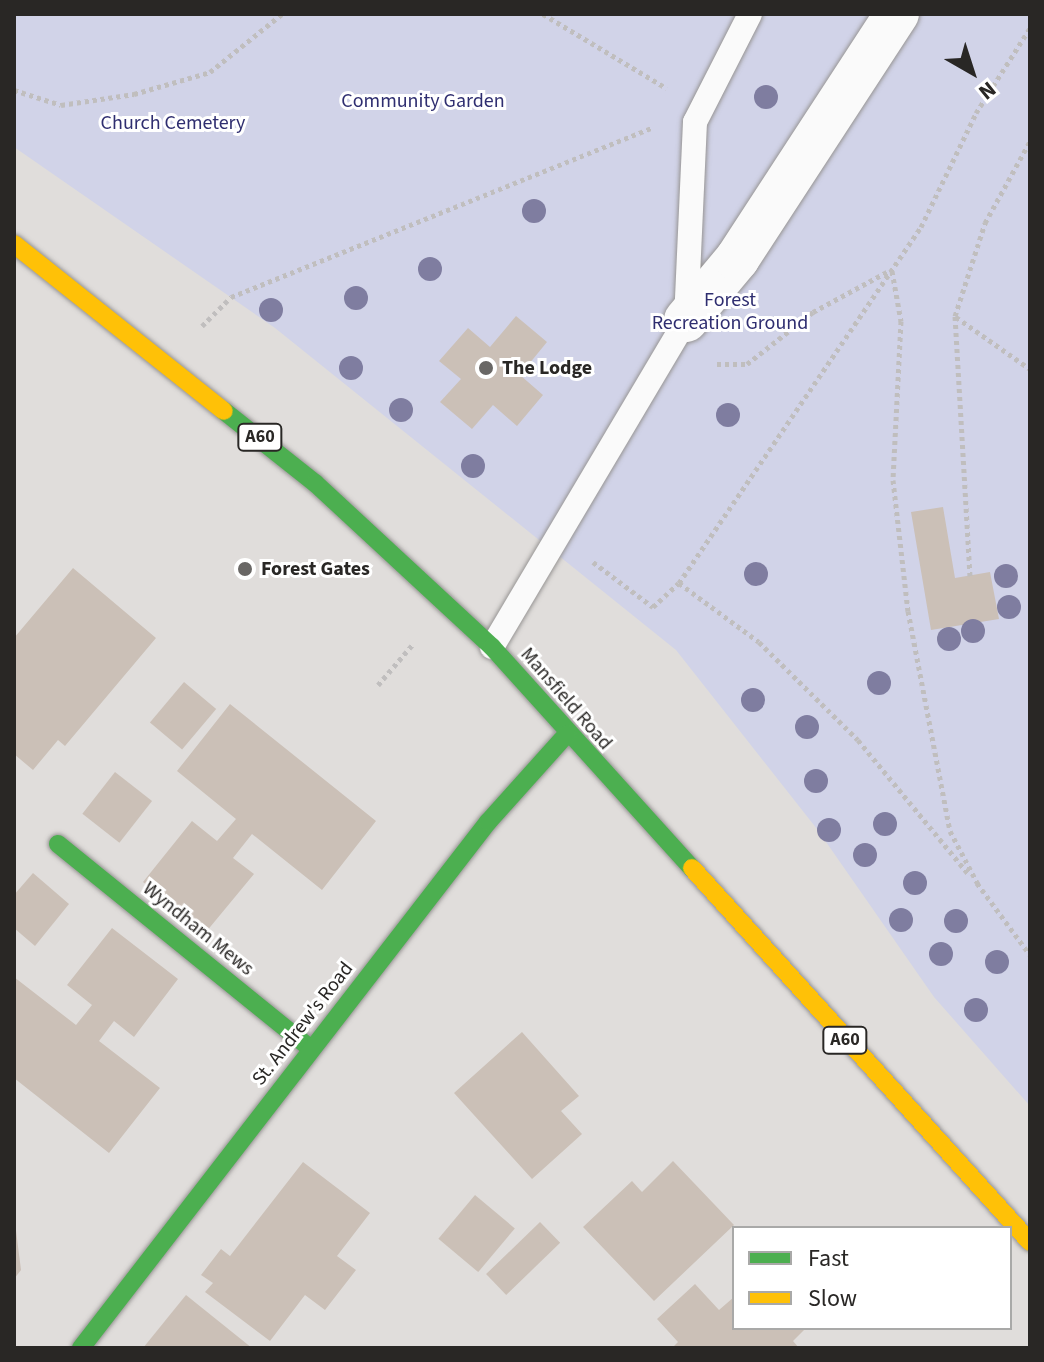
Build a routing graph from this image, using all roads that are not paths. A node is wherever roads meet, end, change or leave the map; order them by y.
1 (750, 14) edge
2 (897, 14) edge
3 (14, 244) edge
4 (686, 320) junction
5 (492, 647) junction
6 (567, 734) junction
7 (58, 844) dead end
8 (311, 1049) junction
9 (1030, 1242) edge
10 (81, 1348) edge

1 - 4 lane
2 - 4 street
3 - 5 main road, Mansfield Road / A60
4 - 5 lane
5 - 6 main road, Mansfield Road / A60
6 - 8 main road, St. Andrew's Road
6 - 9 main road, Mansfield Road / A60
7 - 8 main road, Wyndham Mews
8 - 10 main road, St. Andrew's Road

